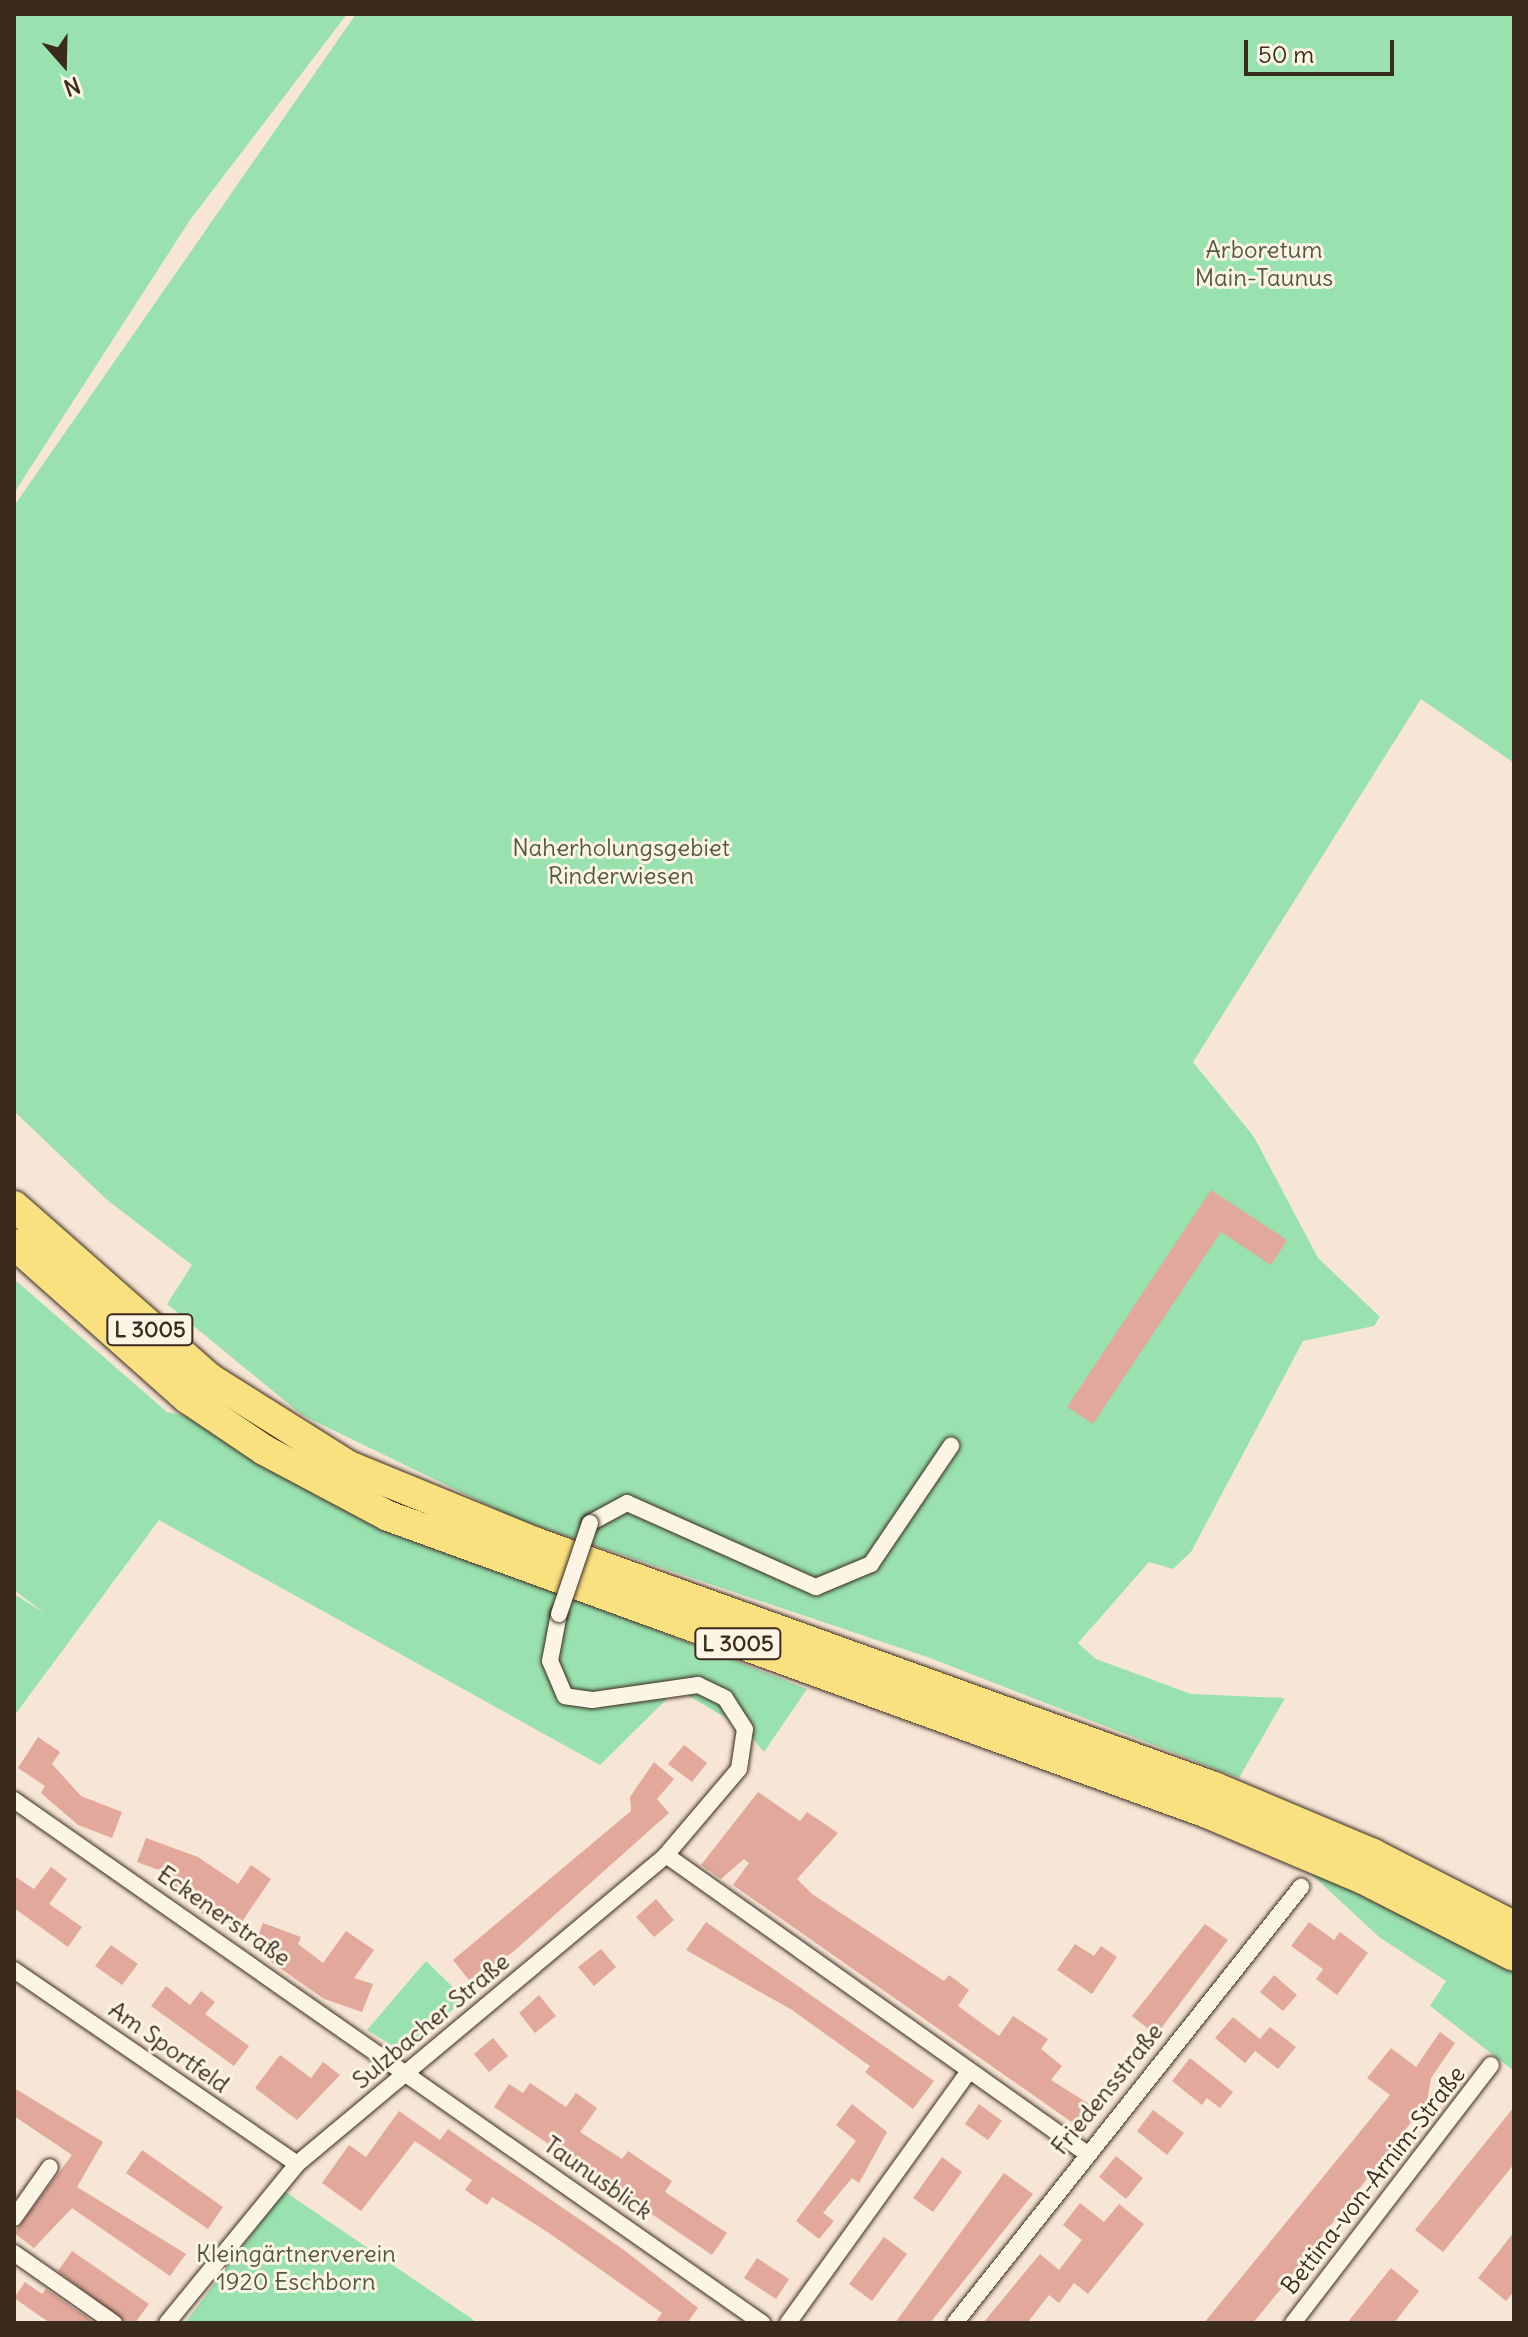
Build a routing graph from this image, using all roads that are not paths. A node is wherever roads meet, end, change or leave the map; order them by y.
1 (14, 1206) edge
2 (14, 1244) edge
3 (14, 1258) edge
4 (52, 1280) junction
5 (951, 1446) dead end
6 (14, 1800) edge
7 (666, 1855) junction
8 (1301, 1887) dead end
9 (1514, 1926) edge
10 (1514, 1956) edge
11 (14, 1970) edge
12 (1491, 2065) dead end
13 (969, 2071) junction
14 (407, 2072) junction
15 (1086, 2153) junction
16 (297, 2164) junction
17 (50, 2167) dead end
18 (14, 2218) edge
19 (14, 2253) edge
20 (114, 2323) edge
21 (167, 2323) edge
22 (762, 2323) edge
23 (788, 2323) edge
24 (955, 2323) edge
25 (1293, 2323) edge

1 - 9 highway, L 3005
2 - 4 highway, L 3005
3 - 4 highway
4 - 10 highway, L 3005
5 - 7 street, Sulzbacher Straße, bridge
6 - 14 street, Eckenerstraße
7 - 13 street
7 - 14 street, Sulzbacher Straße
8 - 15 street, Friedensstraße
11 - 16 street, Am Sportfeld
12 - 25 street, Bettina-von-Arnim-Straße
13 - 15 street
13 - 23 street
14 - 16 street, Sulzbacher Straße
14 - 22 street, Taunusblick
15 - 24 street, Friedensstraße
16 - 21 street, Sulzbacher Straße
17 - 18 street
19 - 20 street

